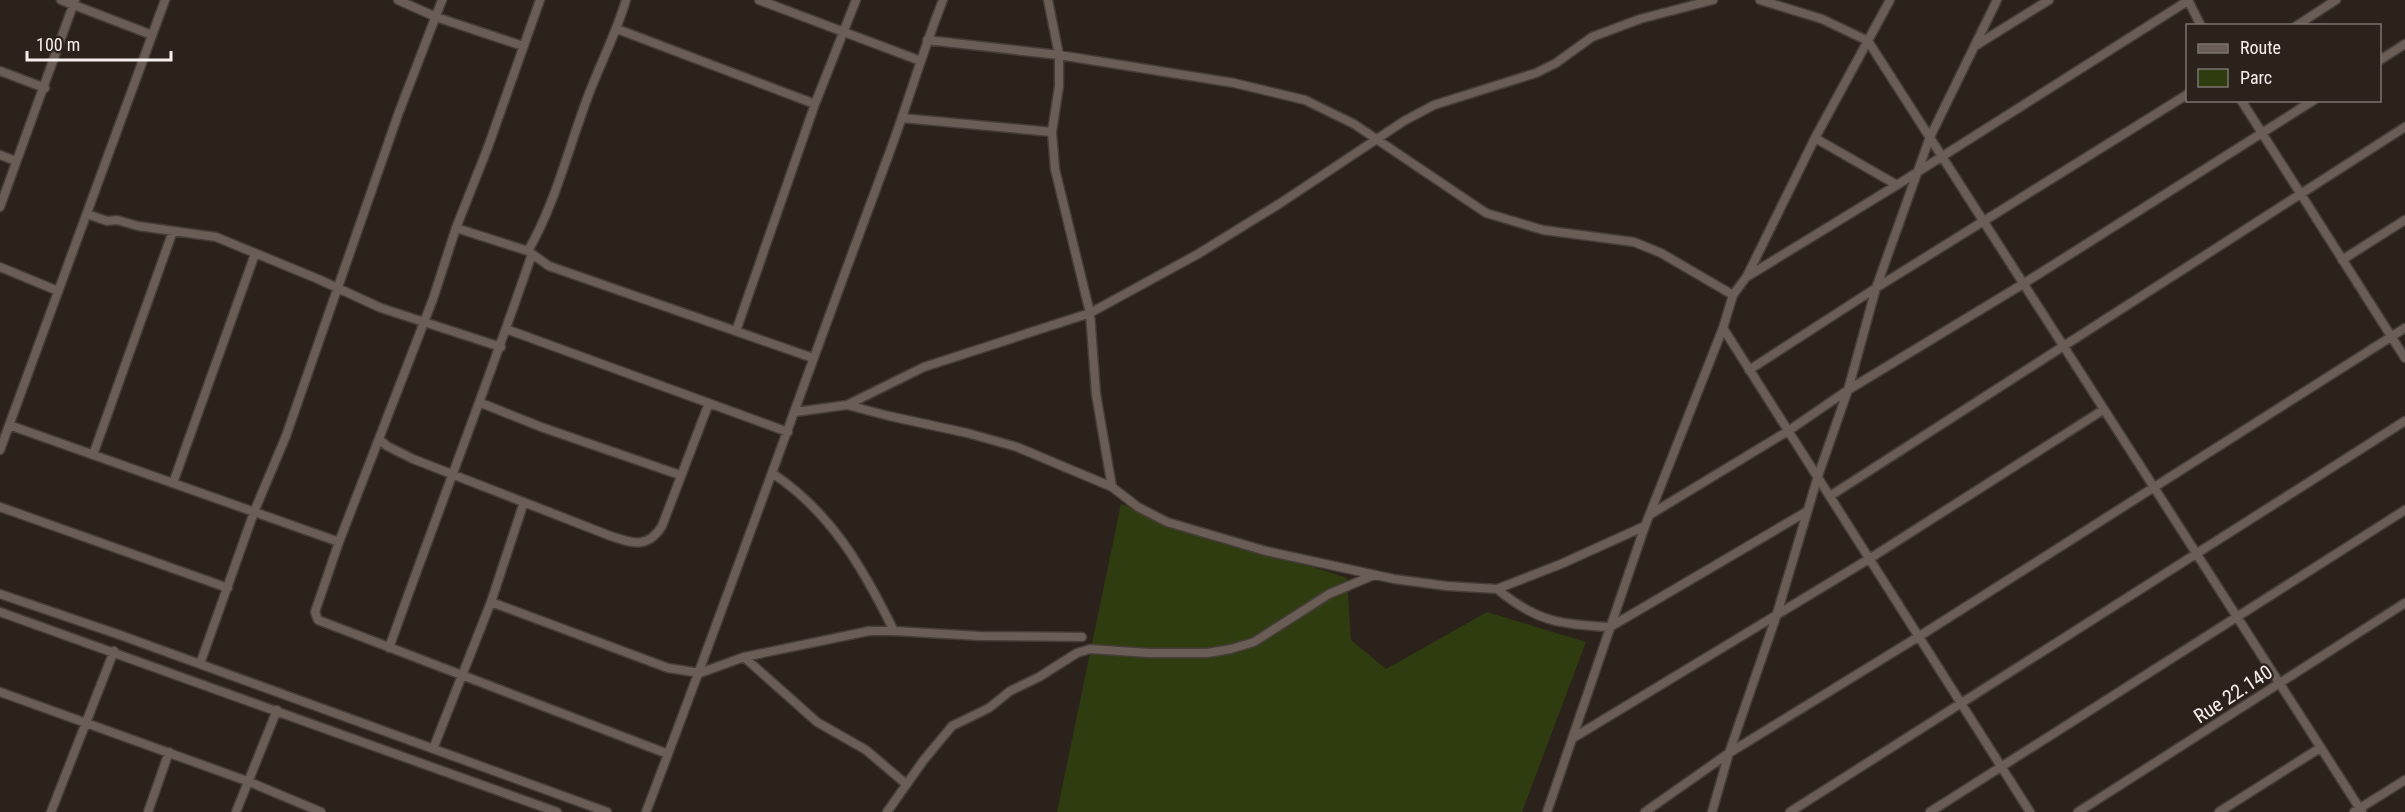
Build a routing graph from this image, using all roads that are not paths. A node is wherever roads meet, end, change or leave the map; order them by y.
1 (62, 0) edge
2 (165, 0) edge
3 (398, 0) edge
4 (442, 0) edge
5 (540, 0) edge
6 (626, 0) edge
7 (759, 0) edge
8 (856, 0) edge
9 (943, 0) edge
10 (1048, 0) edge
11 (1713, 0) edge
12 (1760, 0) edge
13 (1890, 0) edge
14 (1998, 0) edge
15 (2049, 0) edge
16 (2188, 0) edge
17 (2336, 0) edge
18 (75, 2) edge
19 (436, 17) junction
20 (2199, 24) edge
21 (2299, 24) edge
22 (617, 29) junction
23 (843, 33) junction
24 (152, 35) junction
25 (927, 40) junction
26 (1868, 41) junction
27 (2405, 44) edge
28 (523, 46) junction
29 (1975, 46) junction
30 (1059, 56) junction
31 (2381, 59) edge
32 (921, 61) junction
33 (0, 71) edge
34 (45, 88) junction
35 (2186, 95) edge
36 (2242, 102) edge
37 (2311, 102) edge
38 (815, 104) junction
39 (902, 118) junction
40 (2405, 127) edge
41 (1052, 132) junction
42 (2261, 133) junction
43 (1930, 137) junction
44 (1815, 138) junction
45 (1378, 139) junction
46 (0, 155) edge
47 (1943, 156) junction
48 (16, 160) junction
49 (1916, 173) junction
50 (1897, 185) junction
51 (2300, 193) junction
52 (0, 207) edge
53 (87, 214) junction
54 (2405, 220) edge
55 (1984, 221) junction
56 (456, 228) junction
57 (172, 231) junction
58 (530, 252) junction
59 (255, 254) junction
60 (2342, 260) junction
61 (0, 267) edge
62 (1747, 276) junction
63 (2023, 284) junction
64 (1876, 288) junction
65 (337, 289) junction
66 (58, 291) junction
67 (1733, 295) junction
68 (1090, 313) junction
69 (424, 323) junction
70 (1723, 328) junction
71 (2405, 328) edge
72 (506, 329) junction
73 (736, 331) junction
74 (2392, 337) junction
75 (2062, 346) junction
76 (501, 347) junction
77 (813, 358) junction
78 (2405, 358) edge
79 (1749, 370) junction
80 (1848, 390) junction
81 (481, 403) junction
82 (709, 403) junction
83 (848, 405) junction
84 (2103, 410) junction
85 (795, 412) junction
86 (2405, 421) edge
87 (9, 425) junction
88 (1788, 431) junction
89 (788, 432) junction
90 (379, 439) junction
91 (0, 450) edge
92 (93, 455) junction
93 (772, 472) junction
94 (451, 474) junction
95 (681, 475) junction
96 (1818, 476) junction
97 (173, 483) junction
98 (1113, 487) junction
99 (2153, 488) junction
100 (1830, 496) junction
101 (524, 502) junction
102 (0, 507) edge
103 (2405, 510) edge
104 (255, 512) junction
105 (1806, 512) junction
106 (1651, 514) junction
107 (1645, 526) junction
108 (339, 542) junction
109 (2197, 553) junction
110 (1869, 559) junction
111 (1374, 575) junction
112 (228, 588) junction
113 (1497, 589) junction
114 (0, 594) edge
115 (492, 602) junction
116 (2405, 603) edge
117 (0, 612) edge
118 (2238, 616) junction
119 (1776, 617) junction
120 (1610, 627) junction
121 (894, 631) junction
122 (1082, 637) dead end
123 (1918, 637) junction
124 (390, 648) junction
125 (114, 651) junction
126 (744, 657) junction
127 (200, 664) junction
128 (700, 673) junction
129 (461, 676) junction
130 (2280, 683) junction
131 (1, 695) edge
132 (1962, 704) junction
133 (278, 710) junction
134 (87, 723) junction
135 (1574, 738) junction
136 (2320, 748) junction
137 (433, 749) junction
138 (169, 752) junction
139 (1729, 753) junction
140 (668, 754) junction
141 (2002, 767) junction
142 (2405, 780) edge
143 (247, 781) junction
144 (906, 784) junction
145 (2358, 811) edge
146 (51, 812) edge
147 (148, 812) edge
148 (236, 812) edge
149 (321, 812) edge
150 (557, 812) edge
151 (607, 812) edge
152 (646, 812) edge
153 (887, 812) edge
154 (1547, 812) edge
155 (1645, 812) edge
156 (1712, 812) edge
157 (1790, 812) edge
158 (1930, 812) edge
159 (2030, 812) edge
160 (2078, 812) edge
161 (2219, 812) edge

1 - 18 street
2 - 24 street
3 - 19 street
4 - 19 street
5 - 28 street
6 - 22 street
7 - 23 street
8 - 23 street
9 - 25 street
10 - 30 street
11 - 45 street
12 - 26 street
13 - 26 street
14 - 29 street
15 - 29 street
16 - 20 street
16 - 47 street
17 - 21 street
18 - 24 street
18 - 34 street
19 - 28 street
19 - 65 street
22 - 38 street
22 - 58 street
23 - 32 street
23 - 38 street
24 - 53 street
25 - 30 street
25 - 32 street
26 - 43 street
26 - 44 street
27 - 31 street
28 - 56 street
29 - 43 street
30 - 41 street
30 - 45 street
32 - 39 street
33 - 34 street
34 - 48 street
35 - 55 street
36 - 42 street
37 - 42 street
38 - 73 street
39 - 41 street
39 - 77 street
40 - 51 street
41 - 68 street
42 - 51 street
42 - 63 street
43 - 47 street
43 - 49 street
44 - 50 street
44 - 62 street
45 - 67 street
45 - 68 street
46 - 48 street
47 - 49 street
47 - 55 street
48 - 52 street
49 - 50 street
49 - 64 street
50 - 62 street
51 - 60 street
51 - 75 street
53 - 57 street
53 - 66 street
54 - 60 street
55 - 63 street
55 - 64 street
56 - 58 street
56 - 69 street
57 - 59 street
57 - 92 street
58 - 72 street
58 - 73 street
59 - 65 street
59 - 97 street
60 - 74 street
61 - 66 street
62 - 67 street
63 - 75 street
63 - 80 street
64 - 79 street
64 - 80 street
65 - 69 street
65 - 104 street
66 - 87 street
67 - 70 street
68 - 83 street
68 - 98 street
69 - 76 street
69 - 90 street
70 - 79 street
70 - 106 street
71 - 74 street
72 - 76 street
72 - 82 street
73 - 77 street
74 - 78 street
74 - 99 street
75 - 84 street
75 - 100 street
76 - 81 street
77 - 85 street
79 - 88 street
80 - 88 street
80 - 96 street
81 - 94 street
81 - 95 street
82 - 89 street
82 - 95 street
83 - 85 street
83 - 98 street
84 - 99 street
84 - 110 street
85 - 89 street
86 - 109 street
87 - 91 street
87 - 92 street
88 - 96 street
88 - 106 street
89 - 93 street
90 - 94 street
90 - 108 street
92 - 97 street
93 - 121 street
93 - 128 street
94 - 101 street
94 - 124 street
95 - 101 street
96 - 100 street
96 - 105 street
97 - 104 street
98 - 111 street
99 - 109 street
99 - 123 street
100 - 110 street
101 - 115 street
102 - 112 street
103 - 118 street
104 - 108 street
104 - 112 street
105 - 119 street
105 - 120 street
106 - 107 street
107 - 113 street
107 - 120 street
108 - 124 street
109 - 118 street
109 - 132 street
110 - 119 street
110 - 123 street
111 - 113 street
111 - 144 street
112 - 127 street
113 - 120 street
114 - 127 street
115 - 128 street
115 - 129 street
116 - 130 street, Rue 22.140
117 - 125 street
118 - 130 street
118 - 141 street
119 - 135 street
119 - 139 street
120 - 135 street
121 - 122 street
121 - 126 street
123 - 132 street
123 - 139 street
124 - 129 street
125 - 133 street
125 - 134 street
126 - 128 street
126 - 144 street
127 - 137 street
128 - 140 street
129 - 137 street
129 - 140 street
130 - 136 street
130 - 160 street, Rue 22.140
131 - 134 street
132 - 141 street
132 - 157 street
133 - 143 street
133 - 150 street
134 - 138 street
134 - 146 street
135 - 154 street
136 - 145 street
136 - 161 street
137 - 151 street
138 - 143 street
138 - 147 street
139 - 155 street
139 - 156 street
140 - 152 street
141 - 158 street
141 - 159 street
142 - 145 street
143 - 148 street
143 - 149 street
144 - 153 street

